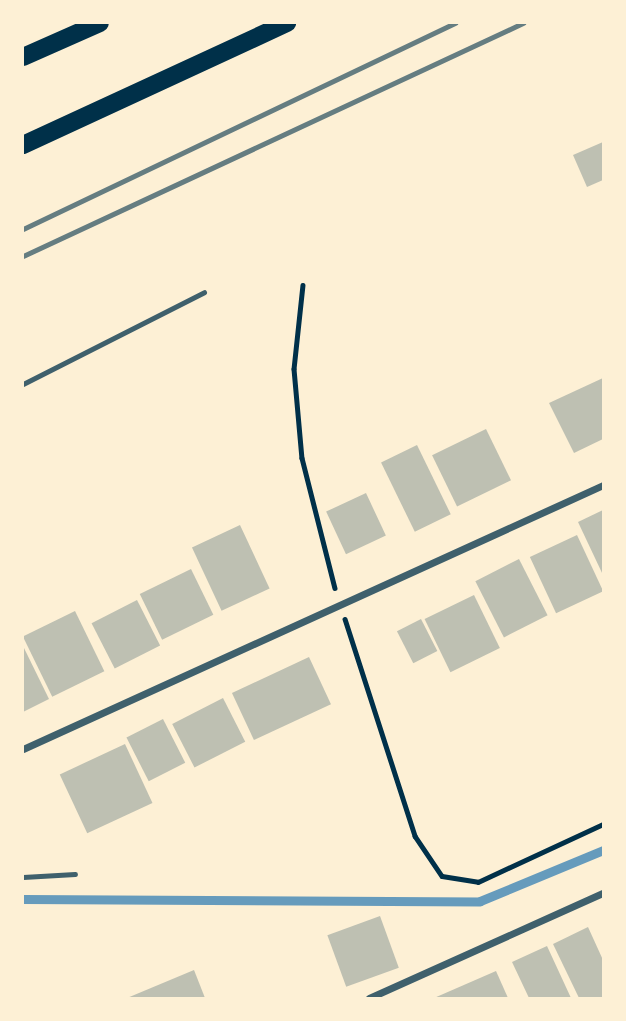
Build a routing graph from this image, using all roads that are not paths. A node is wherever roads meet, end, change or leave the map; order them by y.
1 (100, 23) edge
2 (287, 23) edge
3 (23, 57) edge
4 (23, 145) edge
5 (204, 292) dead end
6 (23, 384) edge
7 (603, 485) edge
8 (23, 749) edge
9 (75, 874) dead end
10 (23, 877) edge
11 (603, 893) edge
12 (369, 998) edge

1 - 3 main road
2 - 4 main road
5 - 6 lane
7 - 8 street
9 - 10 lane
11 - 12 street

